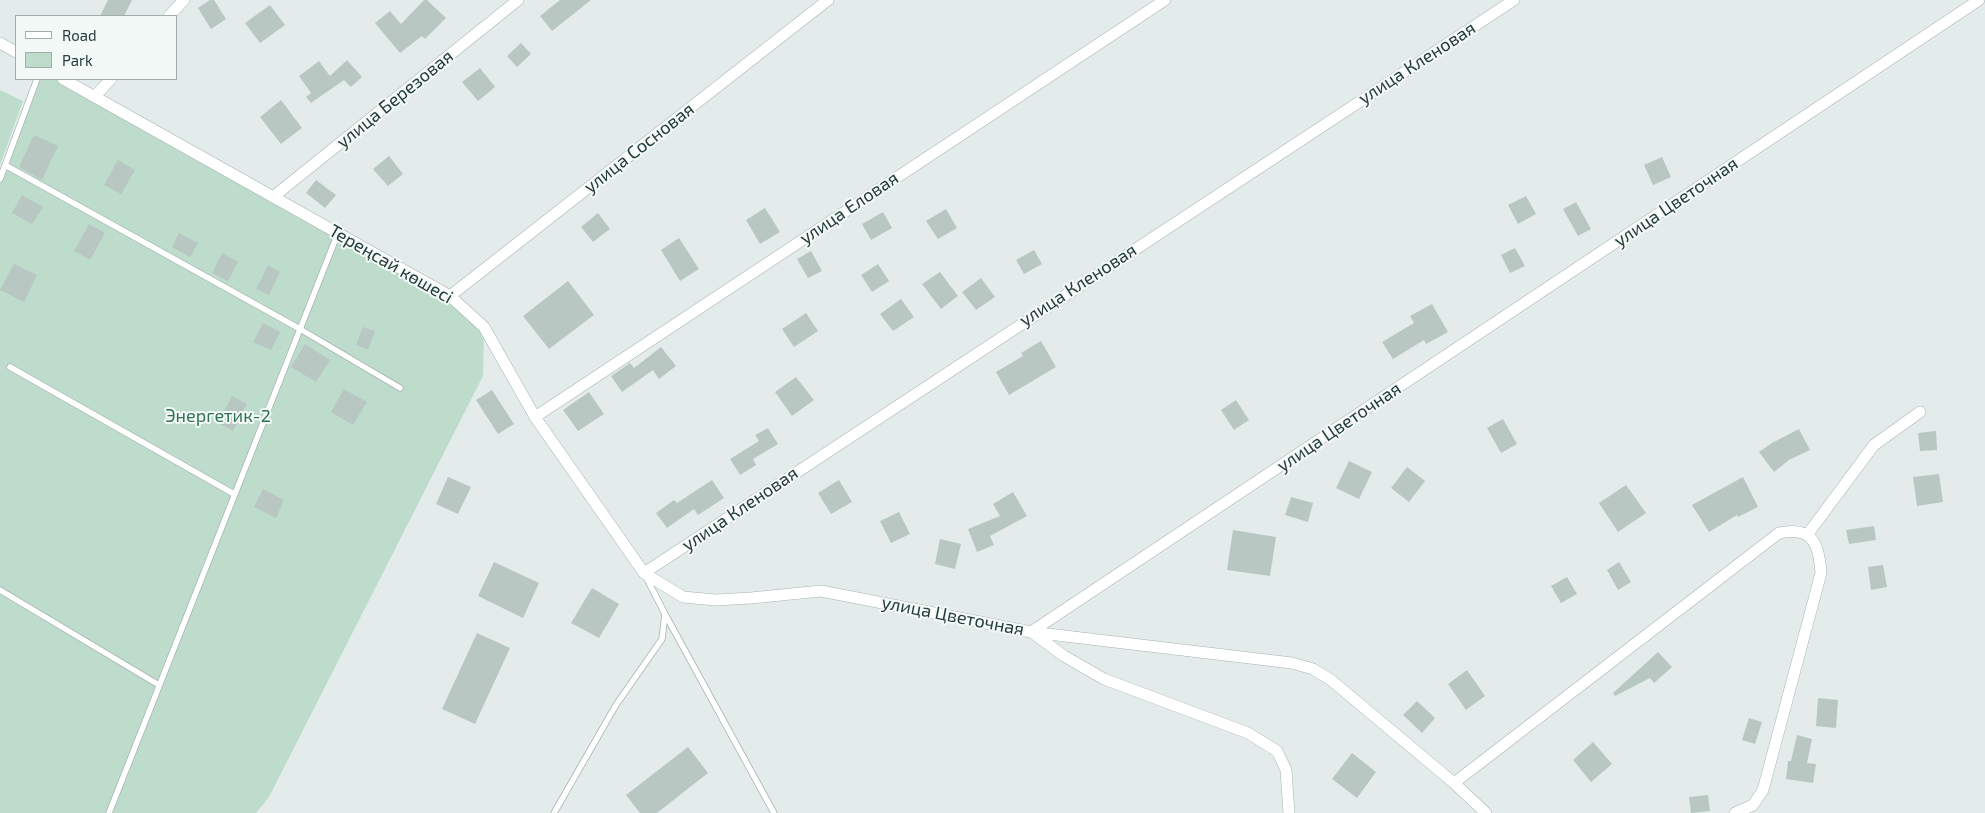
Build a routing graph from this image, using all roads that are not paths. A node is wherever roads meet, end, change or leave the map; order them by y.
1 (184, 0) edge
2 (518, 0) edge
3 (828, 0) edge
4 (1165, 0) edge
5 (1514, 0) edge
6 (1979, 0) edge
7 (169, 15) edge
8 (0, 43) edge
9 (15, 51) edge
10 (37, 80) edge
11 (65, 80) edge
12 (110, 80) edge
13 (94, 96) junction
14 (5, 165) junction
15 (0, 179) edge
16 (273, 197) junction
17 (338, 233) junction
18 (450, 296) junction
19 (300, 329) junction
20 (10, 367) dead end
21 (400, 388) dead end
22 (1920, 412) dead end
23 (535, 417) junction
24 (234, 494) junction
25 (1807, 534) junction
26 (644, 572) junction
27 (0, 590) edge
28 (665, 614) junction
29 (1031, 632) junction
30 (159, 685) junction
31 (1454, 783) junction
32 (109, 813) edge
33 (554, 813) edge
34 (774, 813) edge
35 (1289, 813) edge
36 (1486, 813) edge
37 (1735, 813) edge

1 - 7 street
2 - 16 street, улица Березовая
3 - 18 street, улица Сосновая
4 - 23 street, улица Еловая
5 - 26 street, улица Кленовая
6 - 29 street, улица Цветочная
8 - 9 street
10 - 14 lane
11 - 13 street, Тереңсай көшесі
12 - 13 street
13 - 16 street, Тереңсай көшесі
14 - 15 lane
14 - 19 lane
16 - 17 street, Тереңсай көшесі
17 - 18 street, Тереңсай көшесі
17 - 19 lane
18 - 23 street, Тереңсай көшесі
19 - 21 lane
19 - 24 lane
20 - 24 lane
22 - 25 street
23 - 26 street, Тереңсай көшесі
24 - 30 lane
25 - 31 street
25 - 37 street
26 - 28 lane
26 - 29 street, улица Цветочная
27 - 30 lane
28 - 33 lane
28 - 34 lane
29 - 31 street
29 - 35 street
30 - 32 lane
31 - 36 street

